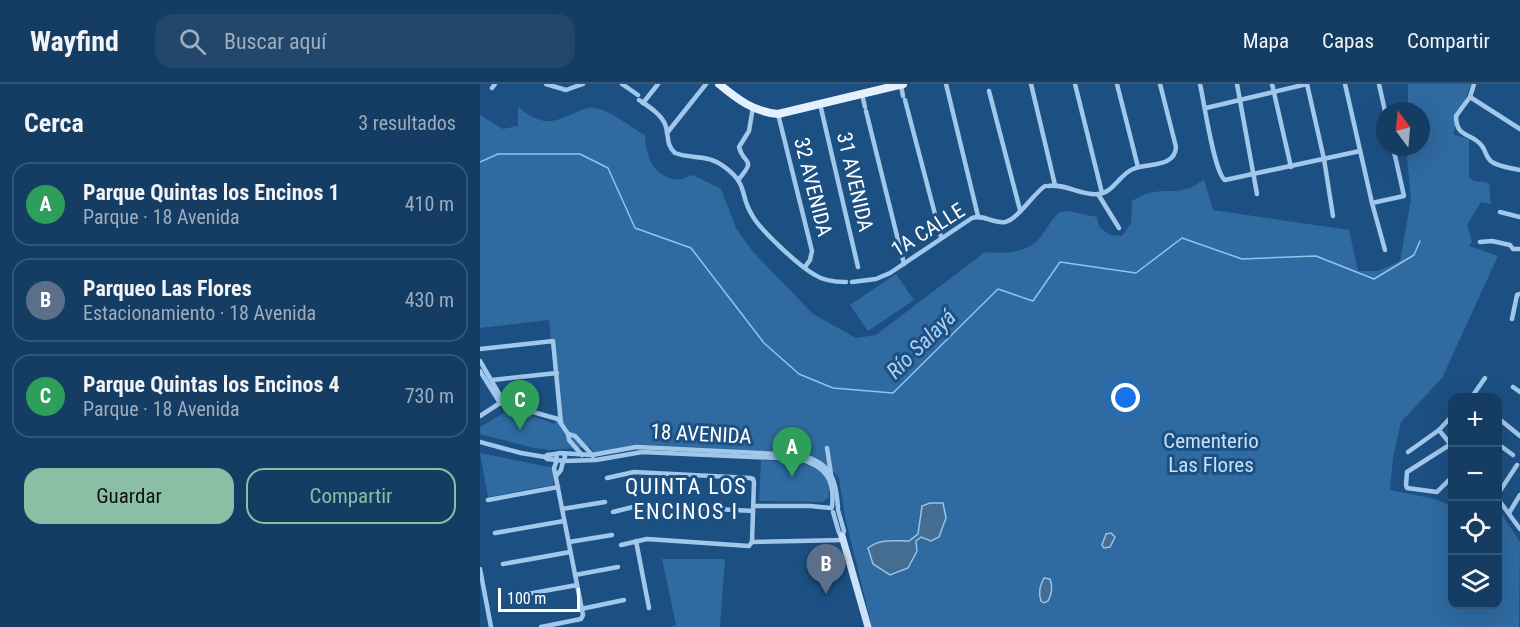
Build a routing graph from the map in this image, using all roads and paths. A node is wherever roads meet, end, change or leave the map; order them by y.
1 (548, 84) edge
2 (583, 84) edge
3 (622, 84) edge
4 (658, 84) edge
5 (706, 84) edge
6 (719, 84) edge
7 (902, 84) edge
8 (946, 84) edge
9 (1031, 84) edge
10 (1075, 84) edge
11 (1117, 84) edge
12 (1160, 84) edge
13 (1200, 84) edge
14 (1237, 84) edge
15 (1272, 84) edge
16 (1307, 84) edge
17 (1345, 84) edge
18 (1379, 84) edge
19 (1474, 84) edge
20 (989, 91) dead end
21 (1274, 92) junction
22 (862, 94) junction
23 (1470, 97) junction
24 (640, 99) junction
25 (1240, 100) junction
26 (1383, 102) edge
27 (820, 104) junction
28 (753, 107) junction
29 (1206, 108) junction
30 (778, 114) junction
31 (1520, 129) edge
32 (668, 133) junction
33 (1360, 151) junction
34 (1395, 156) edge
35 (1324, 159) junction
36 (1138, 167) junction
37 (1291, 167) junction
38 (1520, 170) edge
39 (1253, 174) junction
40 (739, 179) junction
41 (1056, 184) junction
42 (1100, 194) junction
43 (1257, 194) dead end
44 (1372, 203) junction
45 (1020, 210) junction
46 (1500, 212) dead end
47 (978, 216) junction
48 (1333, 216) dead end
49 (1520, 217) edge
50 (1119, 228) dead end
51 (941, 237) junction
52 (1480, 242) dead end
53 (1520, 249) edge
54 (1384, 250) dead end
55 (904, 264) junction
56 (805, 267) junction
57 (858, 267) dead end
58 (846, 282) dead end
59 (852, 282) dead end
60 (1519, 294) edge
61 (1512, 319) dead end
62 (480, 349) edge
63 (480, 361) edge
64 (480, 371) edge
65 (557, 373) junction
66 (484, 376) edge
67 (1485, 378) dead end
68 (492, 380) junction
69 (1513, 387) dead end
70 (1520, 392) edge
71 (1474, 393) edge
72 (503, 404) junction
73 (480, 416) edge
74 (1448, 420) edge
75 (1502, 422) edge
76 (561, 423) junction
77 (1439, 430) junction
78 (568, 434) junction
79 (1520, 436) edge
80 (1448, 440) edge
81 (480, 442) edge
82 (1501, 447) edge
83 (827, 448) dead end
84 (1448, 448) edge
85 (1408, 452) dead end
86 (581, 455) junction
87 (592, 455) junction
88 (1513, 455) dead end
89 (559, 459) junction
90 (596, 460) junction
91 (588, 461) junction
92 (1517, 465) dead end
93 (831, 474) junction
94 (608, 478) dead end
95 (1448, 481) edge
96 (558, 487) junction
97 (1502, 487) edge
98 (1520, 495) edge
99 (488, 500) dead end
100 (1499, 501) edge
101 (605, 502) dead end
102 (562, 509) junction
103 (753, 509) junction
104 (832, 509) junction
105 (838, 509) junction
106 (613, 512) dead end
107 (1509, 513) junction
108 (564, 521) junction
109 (1520, 529) edge
110 (495, 533) dead end
111 (612, 534) dead end
112 (843, 538) junction
113 (636, 541) junction
114 (569, 542) junction
115 (752, 542) junction
116 (621, 545) dead end
117 (570, 552) junction
118 (503, 564) dead end
119 (618, 567) dead end
120 (480, 569) edge
121 (575, 575) junction
122 (577, 585) junction
123 (483, 596) edge
124 (511, 597) dead end
125 (624, 600) dead end
126 (649, 608) dead end
127 (581, 609) junction
128 (577, 620) junction
129 (491, 627) edge
130 (542, 627) edge
131 (578, 627) edge
132 (868, 627) edge

1 - 2 street
3 - 24 street
4 - 24 street
5 - 32 street
6 - 28 main road
7 - 22 main road
7 - 51 street
8 - 47 street
9 - 41 street
10 - 42 street
11 - 36 street
12 - 36 street
13 - 29 street
14 - 25 street
15 - 21 street
16 - 21 street
16 - 35 street
17 - 33 street
18 - 26 street
19 - 23 street
20 - 45 street
21 - 25 street
21 - 37 street
22 - 27 main road
22 - 55 street
23 - 31 street
23 - 38 street
24 - 32 street
25 - 29 street
25 - 39 street
27 - 30 main road
27 - 57 street, 31 AVENIDA
28 - 30 main road
28 - 40 street
29 - 39 street
30 - 56 street, 32 AVENIDA
32 - 40 street
33 - 35 street
33 - 44 street
34 - 44 street
35 - 37 street
35 - 48 street
36 - 42 street
37 - 39 street
39 - 43 street
40 - 56 street
41 - 42 street, 1A CALLE
41 - 45 street, 1A CALLE
42 - 50 street
44 - 54 street
45 - 47 street, 1A CALLE
46 - 49 street
47 - 51 street, 1A CALLE
51 - 55 street, 1A CALLE
52 - 53 street
55 - 59 street, 1A CALLE
56 - 58 street
60 - 61 street
62 - 65 street
63 - 66 street
64 - 66 street
65 - 68 street
65 - 76 street
66 - 68 street
66 - 72 street
67 - 71 street
68 - 72 street
69 - 70 street
72 - 73 street
72 - 76 street
74 - 77 street
75 - 79 street
76 - 78 street
77 - 80 street
77 - 85 street
78 - 86 street
78 - 87 street
81 - 89 street, 18 AVENIDA
82 - 88 street
83 - 93 street
84 - 95 street
86 - 87 street, 18 AVENIDA
86 - 89 street, 18 AVENIDA
86 - 91 street
87 - 90 street
87 - 93 street, 18 AVENIDA
89 - 91 street, 18 AVENIDA
89 - 96 street
90 - 91 street, 18 AVENIDA
90 - 104 street, 18 AVENIDA
92 - 97 street
93 - 105 street, 18 AVENIDA
94 - 103 street
96 - 99 street
96 - 102 street
98 - 107 street
100 - 107 street
101 - 102 street
102 - 108 street
103 - 104 street
103 - 106 street
103 - 115 street
104 - 105 street
104 - 112 street, 18 AVENIDA
105 - 112 street, 18 AVENIDA
107 - 109 street
108 - 110 street
108 - 114 street
111 - 114 street
112 - 115 street
112 - 132 street, 18 AVENIDA
113 - 115 street
113 - 116 street
113 - 126 street
114 - 117 street
117 - 118 street
117 - 121 street
119 - 121 street
120 - 123 street
121 - 122 street
122 - 124 street
122 - 127 street
123 - 129 street
125 - 127 street
127 - 128 street
128 - 130 street
128 - 131 street

